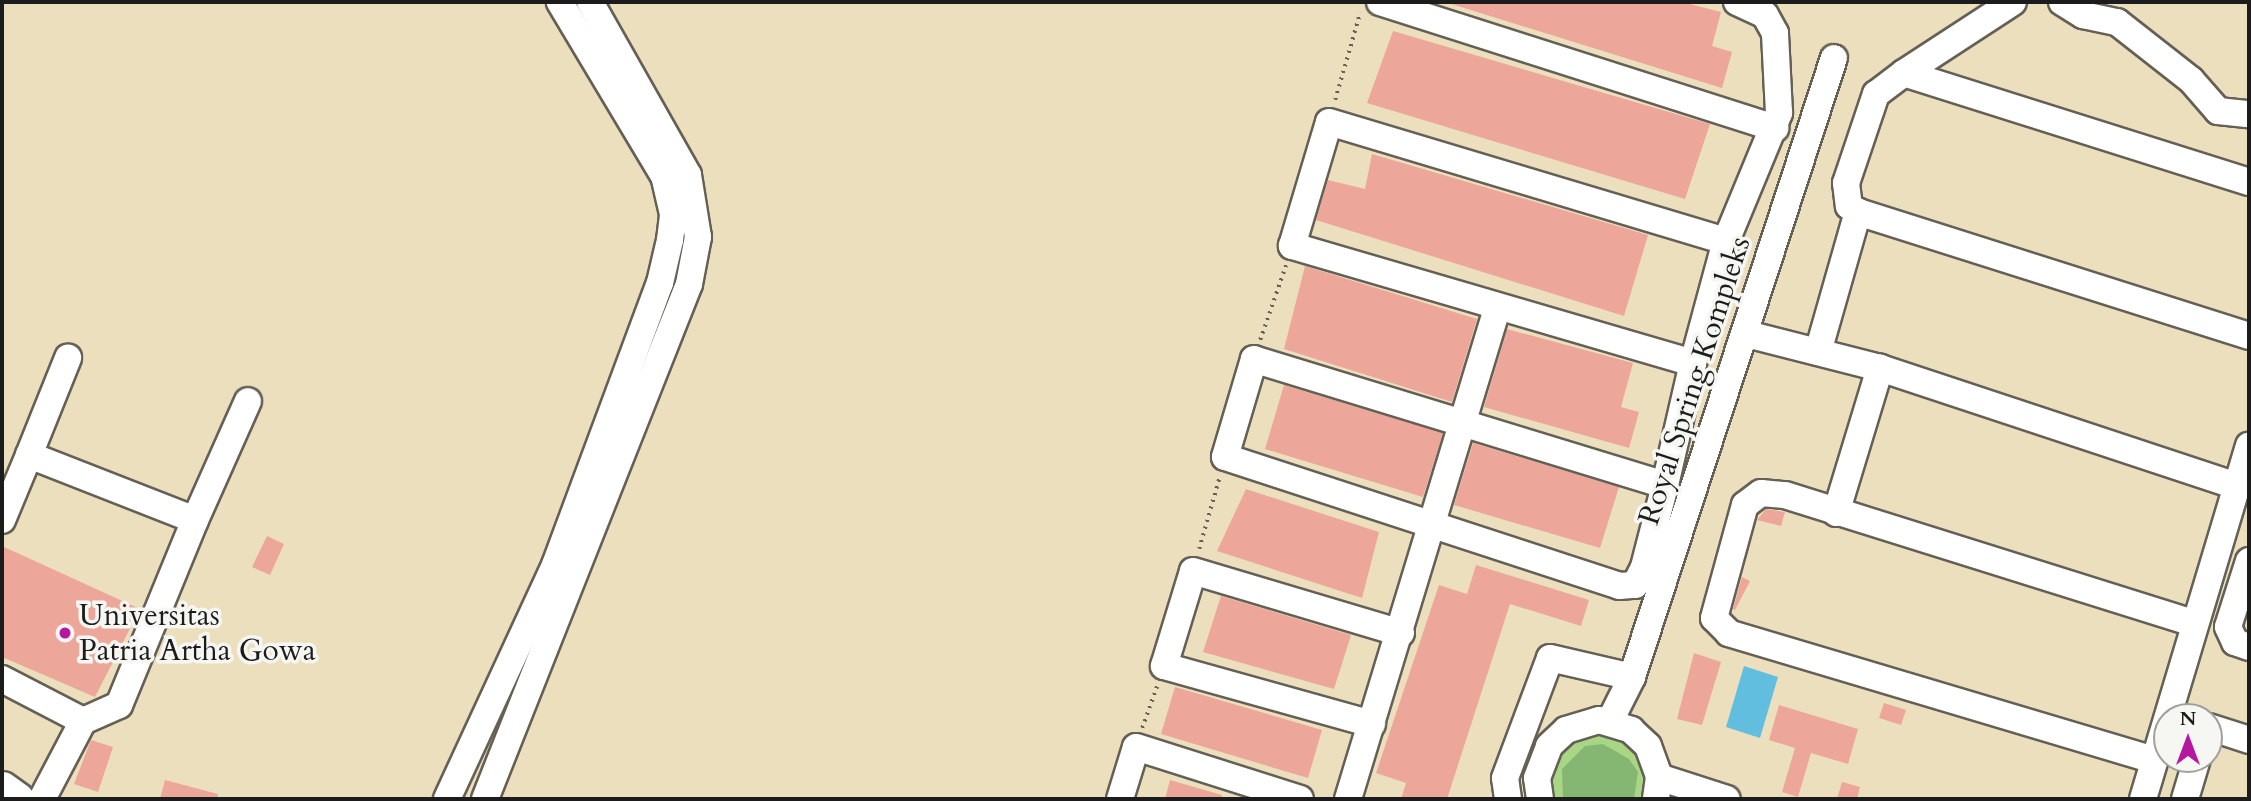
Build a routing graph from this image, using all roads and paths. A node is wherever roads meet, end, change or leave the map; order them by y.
1 (560, 2) edge
2 (590, 2) edge
3 (1364, 2) edge
4 (1380, 2) edge
5 (1737, 2) edge
6 (2013, 2) edge
7 (2062, 2) edge
8 (1774, 11) edge
9 (1835, 58) dead end
10 (1904, 73) junction
11 (2249, 114) edge
12 (1329, 122) junction
13 (1775, 128) junction
14 (2249, 182) edge
15 (1858, 212) junction
16 (1726, 241) junction
17 (1292, 247) junction
18 (1713, 289) junction
19 (1756, 302) junction
20 (1497, 309) junction
21 (1705, 318) junction
22 (1747, 332) junction
23 (2249, 336) edge
24 (1818, 352) junction
25 (68, 358) dead end
26 (1254, 359) junction
27 (1693, 363) junction
28 (1880, 368) junction
29 (248, 401) dead end
30 (1462, 424) junction
31 (2249, 446) edge
32 (29, 455) junction
33 (1225, 457) junction
34 (1665, 485) junction
35 (2236, 486) junction
36 (1836, 513) junction
37 (2, 520) edge
38 (195, 520) junction
39 (1431, 525) junction
40 (2249, 561) edge
41 (1193, 571) junction
42 (2194, 623) junction
43 (1401, 633) junction
44 (2249, 647) edge
45 (1164, 666) junction
46 (1632, 677) junction
47 (2, 680) edge
48 (2171, 703) edge
49 (83, 721) junction
50 (1610, 721) junction
51 (1372, 724) junction
52 (2223, 732) edge
53 (2249, 740) edge
54 (1136, 747) junction
55 (2153, 760) edge
56 (2153, 764) edge
57 (2193, 773) edge
58 (2, 788) edge
59 (1658, 788) edge
60 (17, 799) edge
61 (42, 799) edge
62 (447, 799) edge
63 (485, 799) edge
64 (1120, 799) edge
65 (1300, 799) edge
66 (1348, 799) edge
67 (1508, 799) edge
68 (1540, 799) edge
69 (1727, 799) edge
70 (2143, 799) edge
71 (2185, 799) edge

1 - 62 street
2 - 63 street
3 - 12 path
4 - 13 street
5 - 8 street
6 - 10 street
7 - 11 street
8 - 13 street
9 - 19 street, Royal Spring Kompleks
10 - 14 street
10 - 15 street
12 - 16 street
12 - 17 street
13 - 16 street
15 - 23 street
15 - 24 street
16 - 18 street
17 - 20 street
17 - 26 path
18 - 19 street
18 - 21 street
19 - 22 street, Royal Spring Kompleks
20 - 27 street
20 - 30 street
21 - 22 street
21 - 27 street
22 - 24 street
22 - 46 street, Royal Spring Kompleks
24 - 28 street
25 - 32 street
26 - 30 street
26 - 33 street
27 - 34 street
28 - 35 street
28 - 36 street
29 - 38 street
30 - 34 street
30 - 39 street
31 - 35 street
32 - 37 street
32 - 38 street
33 - 39 street
33 - 41 path
34 - 39 street
35 - 42 street
36 - 42 street
36 - 55 street
38 - 49 street
39 - 43 street
40 - 44 street
41 - 43 street
41 - 45 street
42 - 48 street
43 - 51 street
45 - 51 street
45 - 54 path
46 - 50 street, Royal Spring Kompleks
46 - 67 street
47 - 49 street
49 - 61 street
50 - 59 street
50 - 68 street
51 - 66 street
52 - 53 street
54 - 64 street
54 - 65 street
56 - 70 street
57 - 71 street
58 - 60 main road
59 - 69 street

